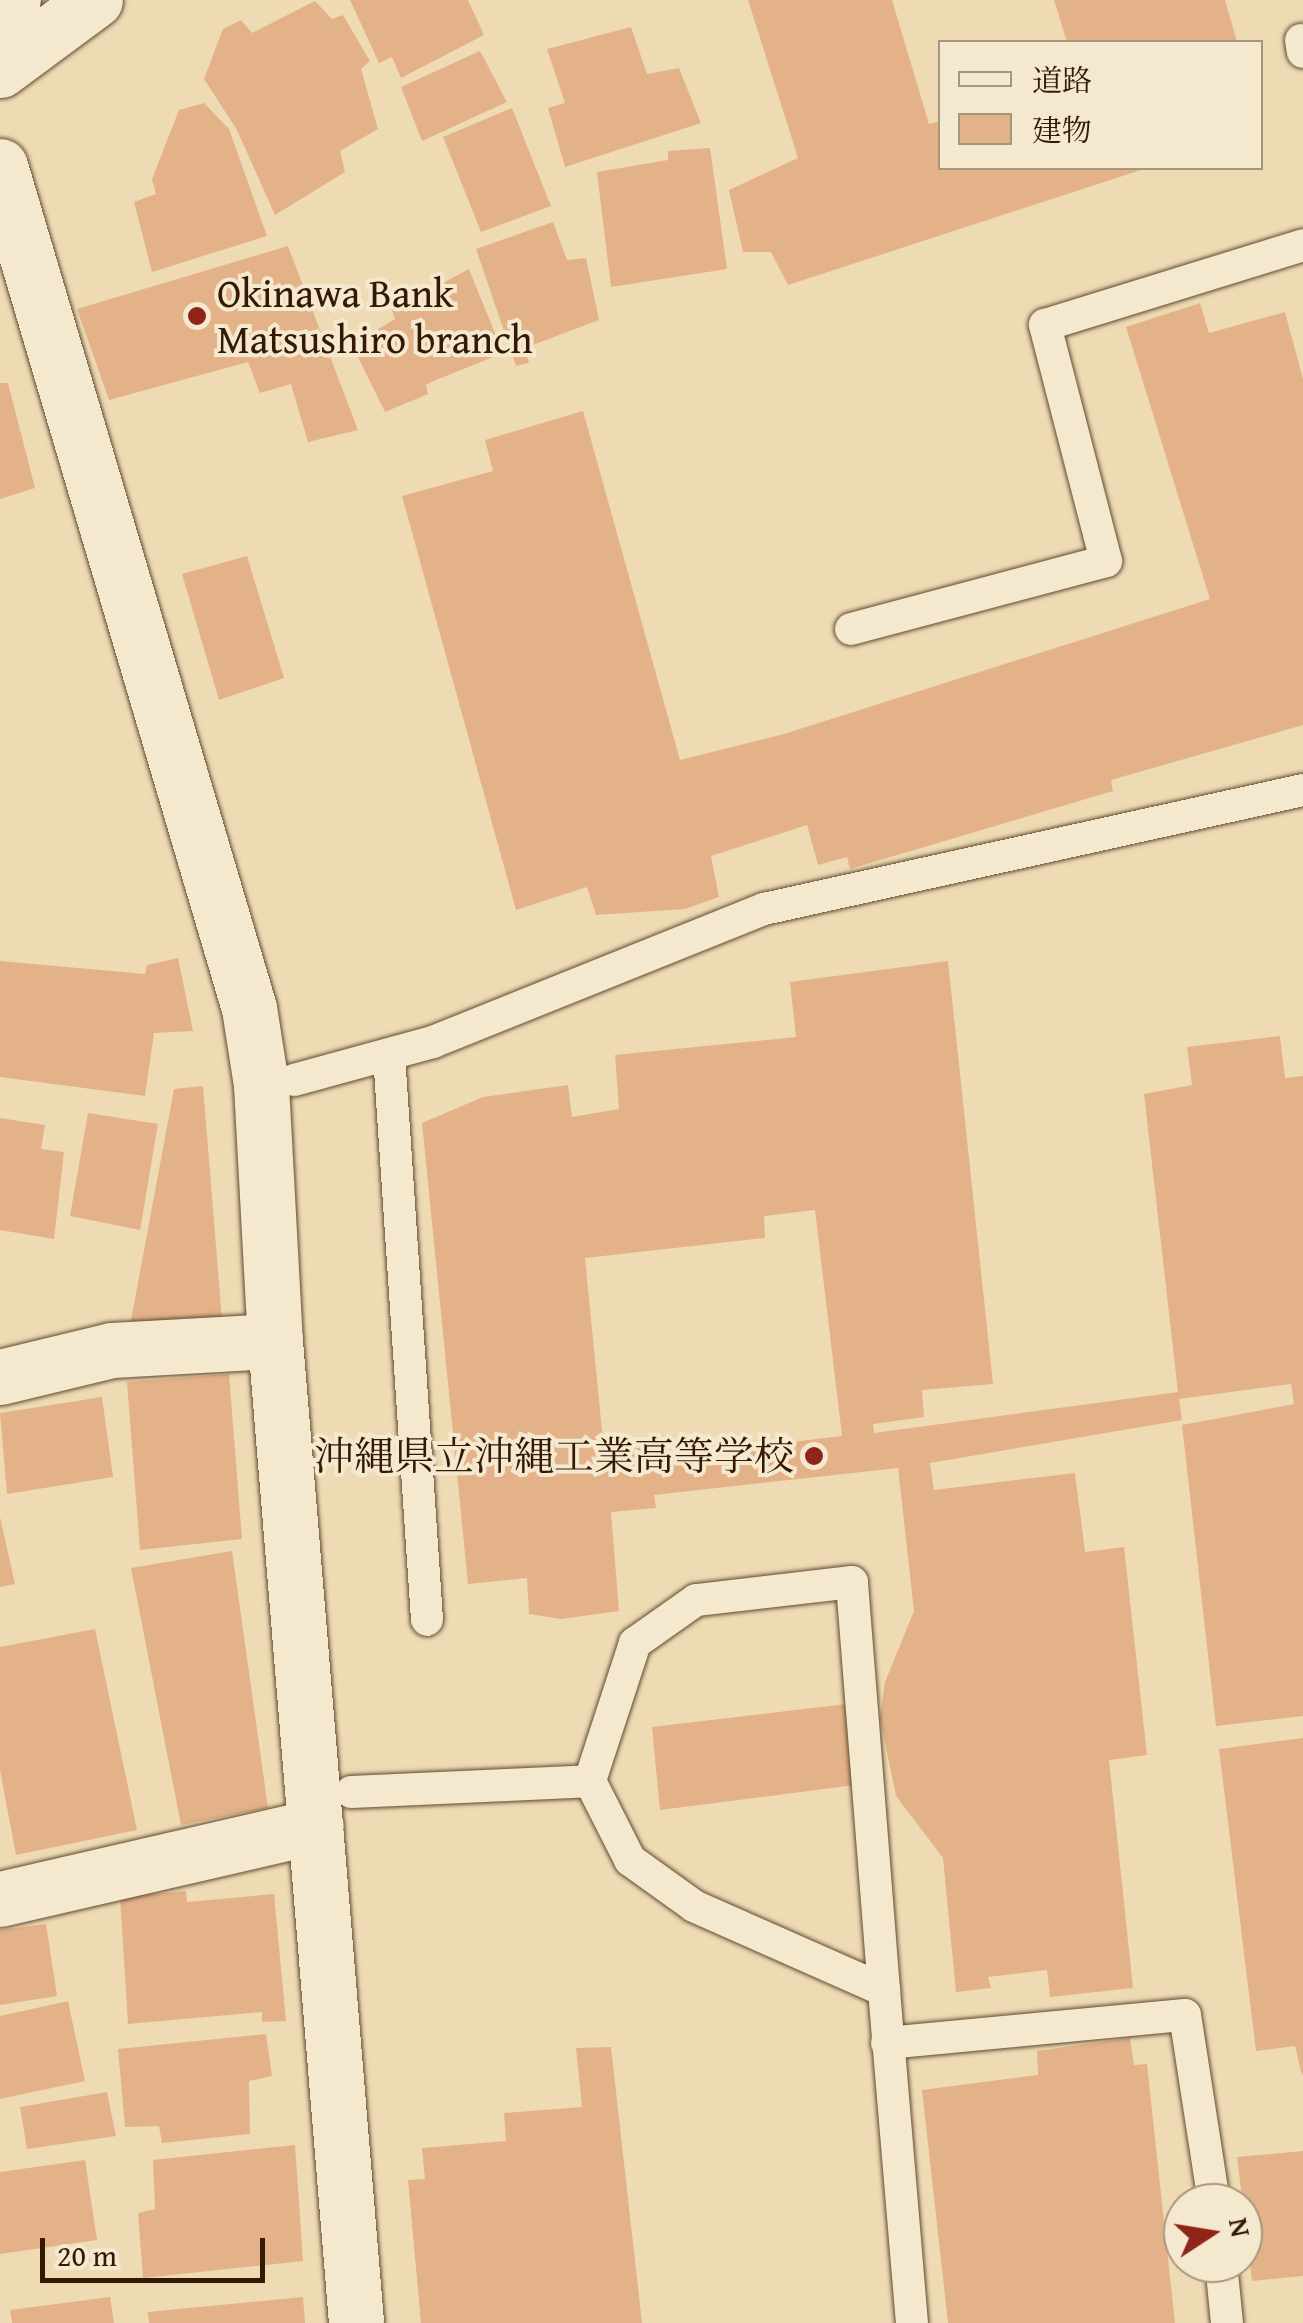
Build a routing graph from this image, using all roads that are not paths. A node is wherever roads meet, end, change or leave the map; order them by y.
1 (13, 0) edge
2 (95, 0) edge
3 (0, 30) edge
4 (0, 70) edge
5 (0, 166) edge
6 (1303, 246) edge
7 (851, 629) dead end
8 (1303, 790) edge
9 (389, 1054) junction
10 (278, 1083) junction
11 (275, 1340) junction
12 (0, 1378) edge
13 (428, 1620) dead end
14 (590, 1781) junction
15 (325, 1803) junction
16 (0, 1900) edge
17 (884, 1990) junction
18 (886, 2043) junction
19 (1211, 2183) edge
20 (1223, 2283) edge
21 (356, 2323) edge
22 (912, 2323) edge
23 (1227, 2323) edge

1 - 3 street
2 - 4 street
5 - 10 street
6 - 7 lane
8 - 9 lane
9 - 10 lane
9 - 13 lane
10 - 11 street
11 - 12 street
11 - 15 street
14 - 15 lane
14 - 17 lane
14 - 17 lane
15 - 16 street
15 - 21 street
17 - 18 lane
18 - 19 lane
18 - 22 lane
20 - 23 lane

